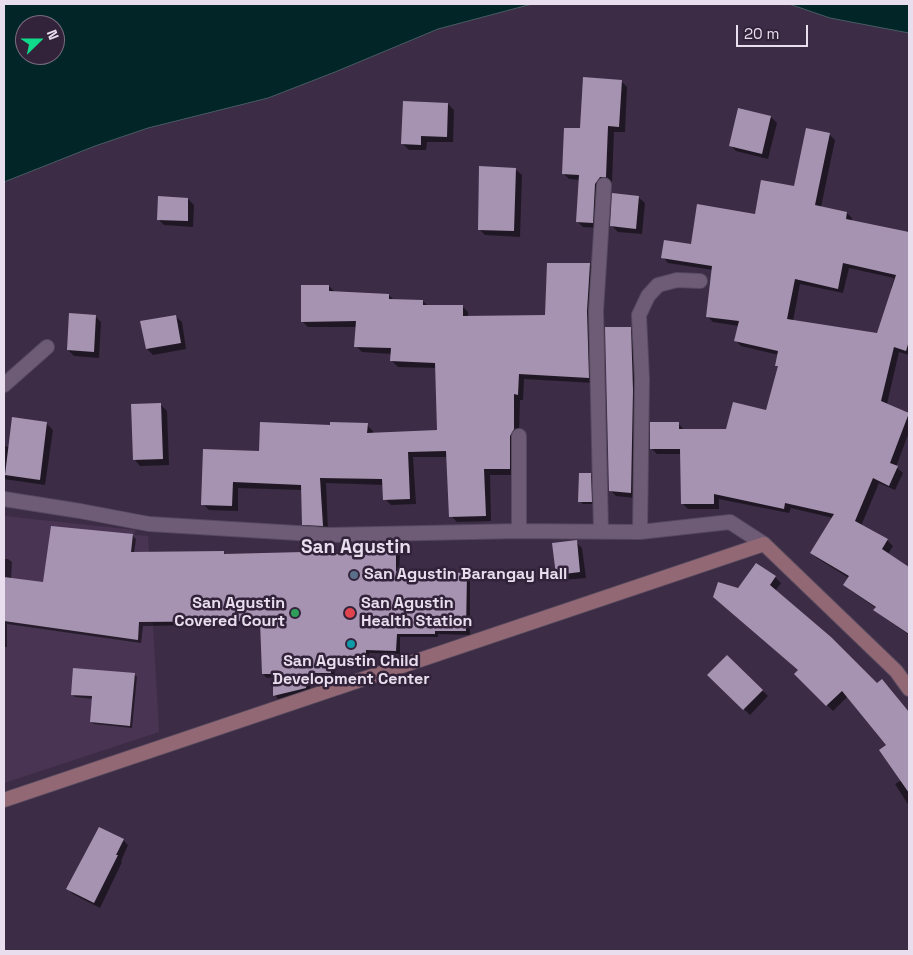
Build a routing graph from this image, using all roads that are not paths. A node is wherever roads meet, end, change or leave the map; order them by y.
1 (604, 186) dead end
2 (700, 281) dead end
3 (47, 347) dead end
4 (4, 385) edge
5 (519, 436) dead end
6 (4, 499) edge
7 (519, 531) junction
8 (601, 531) junction
9 (640, 532) junction
10 (764, 544) junction
11 (909, 690) edge
12 (4, 800) edge

1 - 8 street
2 - 9 street
3 - 4 street
5 - 7 street
6 - 7 street
7 - 8 street
8 - 9 street
9 - 10 street
10 - 11 main road
10 - 12 main road

